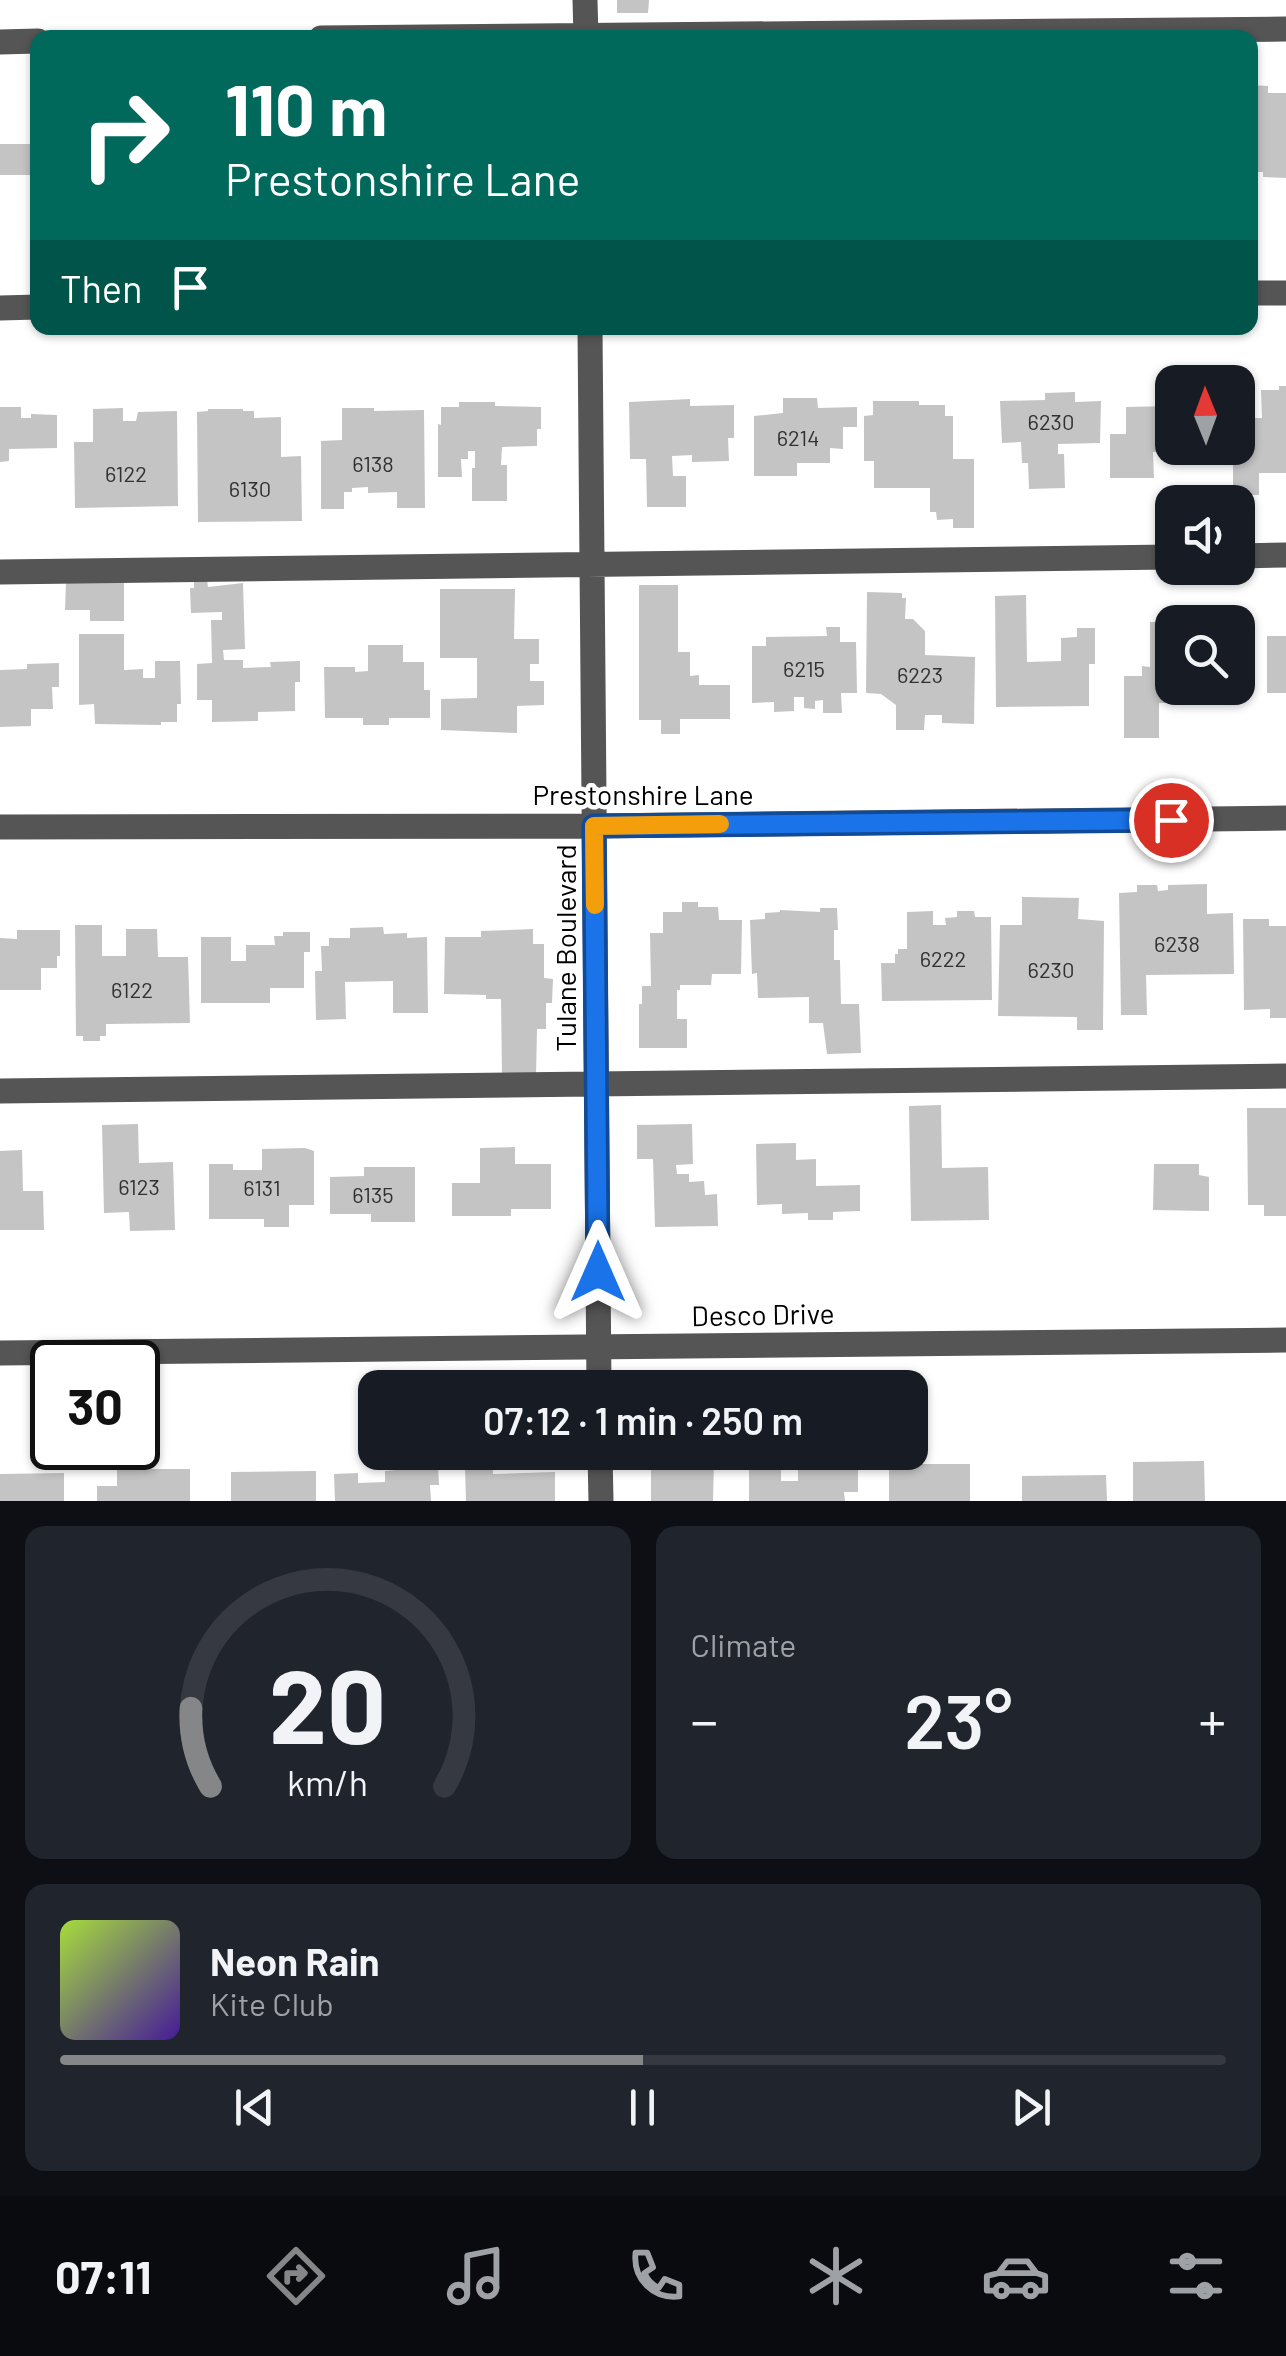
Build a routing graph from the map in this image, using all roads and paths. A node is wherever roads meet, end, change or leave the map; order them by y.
1 (585, 0) edge
2 (1286, 29) edge
3 (586, 30) edge
4 (1186, 30) edge
5 (30, 41) edge
6 (0, 42) edge
7 (1258, 293) edge
8 (1286, 293) edge
9 (30, 307) edge
10 (0, 308) edge
11 (590, 335) edge
12 (1286, 555) edge
13 (1255, 556) edge
14 (1155, 557) edge
15 (592, 564) junction
16 (0, 572) edge
17 (1286, 818) edge
18 (594, 826) junction
19 (0, 827) edge
20 (1286, 1076) edge
21 (597, 1085) junction
22 (0, 1092) edge
23 (1286, 1340) edge
24 (599, 1347) junction
25 (0, 1352) edge
26 (599, 1370) edge
27 (600, 1470) edge
28 (601, 1501) edge

1 - 3 street
2 - 4 street
5 - 6 street
7 - 8 street
9 - 10 street
11 - 15 street, Tulane Boulevard
12 - 13 street
14 - 15 street
15 - 16 street
15 - 18 street, Tulane Boulevard
17 - 18 street, Prestonshire Lane
18 - 19 street, Prestonshire Lane
18 - 21 street, Tulane Boulevard
20 - 21 street
21 - 22 street
21 - 24 street, Tulane Boulevard
23 - 24 street, Desco Drive
24 - 25 street, Desco Drive
24 - 26 street, Tulane Boulevard
27 - 28 street

